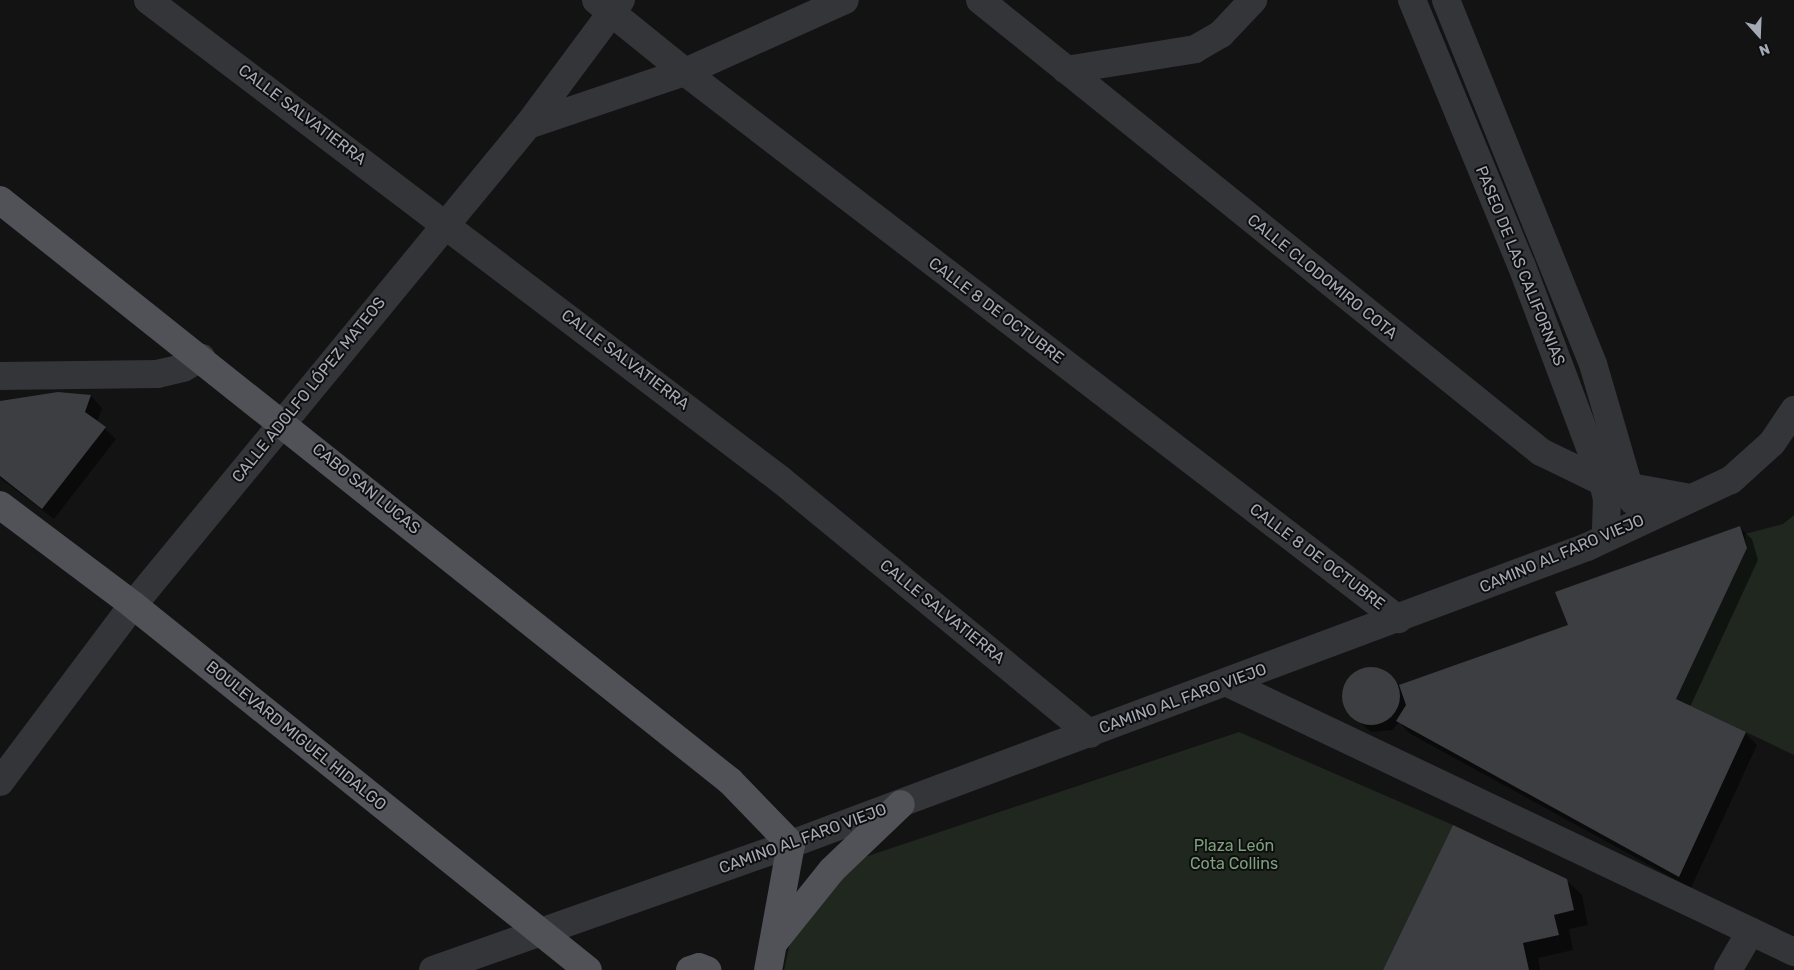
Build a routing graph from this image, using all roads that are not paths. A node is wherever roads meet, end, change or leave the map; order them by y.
1 (148, 0) edge
2 (846, 0) edge
3 (980, 0) edge
4 (1253, 0) edge
5 (1412, 0) edge
6 (1446, 0) edge
7 (610, 4) edge
8 (1066, 70) junction
9 (685, 72) junction
10 (528, 125) junction
11 (0, 200) edge
12 (446, 224) junction
13 (201, 358) junction
14 (0, 376) edge
15 (1794, 410) edge
16 (282, 422) junction
17 (1603, 482) junction
18 (1630, 486) junction
19 (1692, 498) junction
20 (0, 505) edge
21 (1635, 525) junction
22 (1606, 537) junction
23 (133, 605) junction
24 (1398, 619) junction
25 (1228, 683) junction
26 (1090, 734) junction
27 (0, 782) edge
28 (901, 804) junction
29 (791, 844) junction
30 (539, 931) junction
31 (1751, 931) junction
32 (1794, 952) edge
33 (770, 957) edge
34 (434, 970) edge
35 (588, 970) edge
36 (690, 970) edge
37 (707, 970) edge
38 (1728, 970) edge

1 - 12 street, CALLE SALVATIERRA
2 - 9 street
3 - 8 street, CALLE CLODOMIRO COTA
4 - 8 street
5 - 17 street, PASEO DE LAS CALIFORNIAS
6 - 18 street, PASEO DE LAS CALIFORNIAS
7 - 9 street, CALLE 8 DE OCTUBRE
7 - 10 street, CALLE ADOLFO LÓPEZ MATEOS
8 - 17 street, CALLE CLODOMIRO COTA
9 - 10 street
9 - 24 street, CALLE 8 DE OCTUBRE
10 - 12 street, CALLE ADOLFO LÓPEZ MATEOS
11 - 13 main road, CABO SAN LUCAS
12 - 16 street, CALLE ADOLFO LÓPEZ MATEOS
12 - 26 street, CALLE SALVATIERRA
13 - 14 street
13 - 16 main road, CABO SAN LUCAS
15 - 19 street, CAMINO AL FARO VIEJO
16 - 23 street, CALLE ADOLFO LÓPEZ MATEOS
16 - 29 main road, CABO SAN LUCAS
17 - 18 street, CALLE CLODOMIRO COTA
17 - 22 street, PASEO DE LAS CALIFORNIAS
18 - 19 street, CALLE CLODOMIRO COTA
18 - 21 street, PASEO DE LAS CALIFORNIAS
19 - 21 street, CAMINO AL FARO VIEJO
20 - 23 main road, BOULEVARD MIGUEL HIDALGO
21 - 22 street, CAMINO AL FARO VIEJO
22 - 24 street, CAMINO AL FARO VIEJO
23 - 27 street, CALLE ADOLFO LÓPEZ MATEOS
23 - 30 main road, BOULEVARD MIGUEL HIDALGO
24 - 25 street, CAMINO AL FARO VIEJO
25 - 26 street, CAMINO AL FARO VIEJO
25 - 31 street
26 - 28 street, CAMINO AL FARO VIEJO
28 - 29 street, CAMINO AL FARO VIEJO
28 - 33 main road
29 - 30 street, CAMINO AL FARO VIEJO
29 - 33 main road
30 - 34 street
30 - 35 main road, BOULEVARD MIGUEL HIDALGO
31 - 32 street
31 - 38 street
36 - 37 main road

